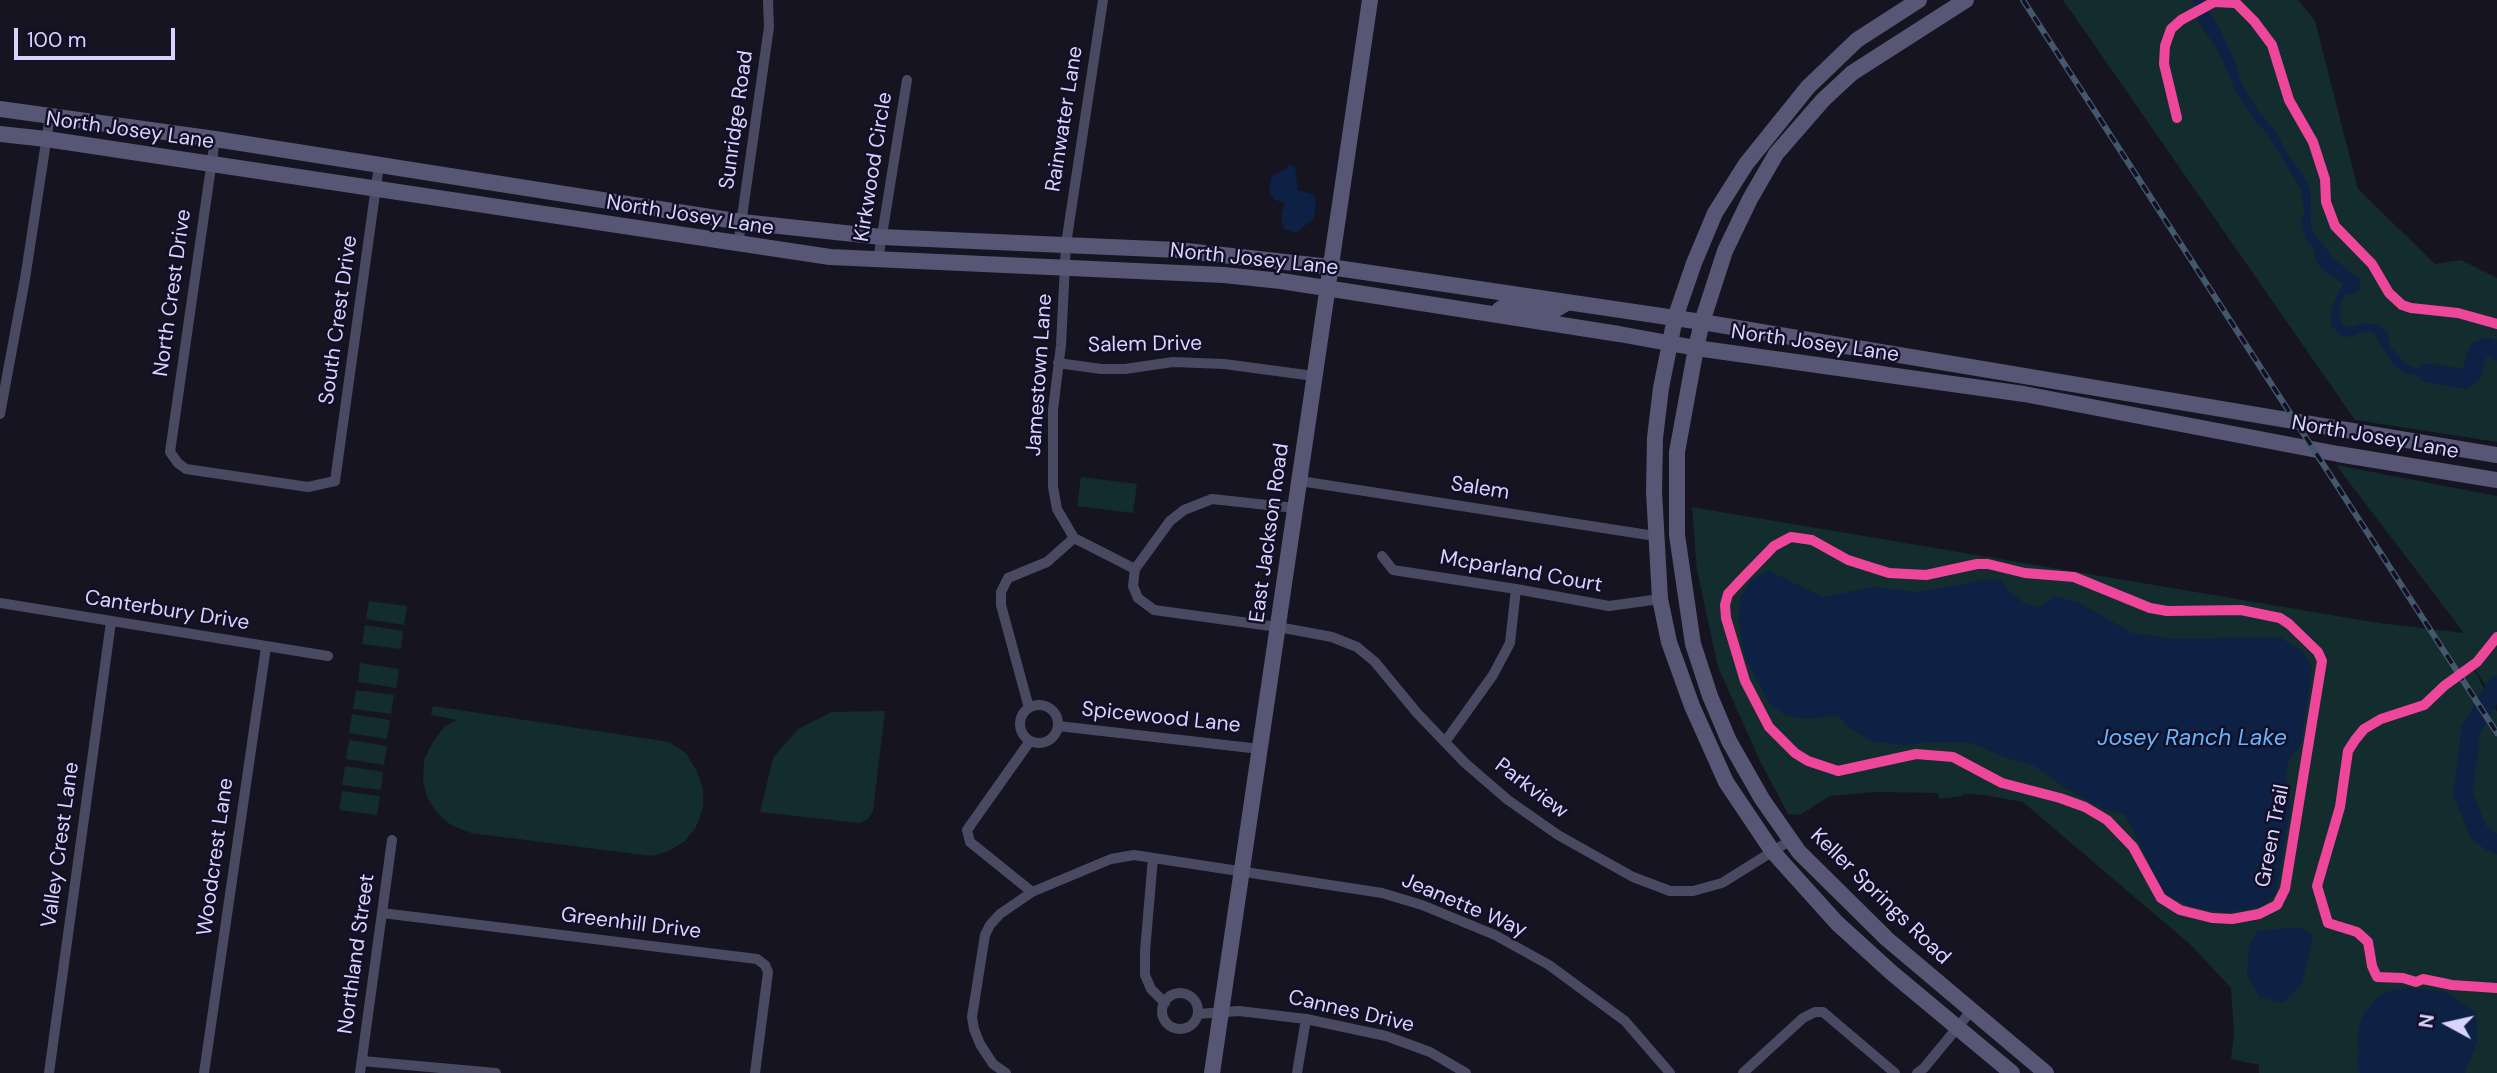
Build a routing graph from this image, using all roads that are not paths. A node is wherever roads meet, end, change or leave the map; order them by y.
1 (768, 0) edge
2 (1103, 0) edge
3 (1370, 0) edge
4 (1919, 0) edge
5 (1949, 0) edge
6 (1966, 0) edge
7 (1921, 29) junction
8 (907, 80) dead end
9 (0, 109) edge
10 (50, 116) junction
11 (0, 134) edge
12 (46, 139) junction
13 (215, 139) junction
14 (211, 164) junction
15 (379, 165) junction
16 (377, 190) junction
17 (742, 222) junction
18 (882, 237) junction
19 (1066, 244) junction
20 (738, 245) junction
21 (878, 260) junction
22 (1330, 267) junction
23 (1065, 268) junction
24 (1327, 288) junction
25 (1498, 290) junction
26 (1569, 302) junction
27 (1434, 304) junction
28 (1496, 314) junction
29 (1675, 318) junction
30 (1702, 322) junction
31 (1671, 342) junction
32 (1696, 348) junction
33 (1058, 363) junction
34 (1314, 376) junction
35 (2236, 411) junction
36 (0, 414) edge
37 (2147, 418) junction
38 (2497, 455) edge
39 (2497, 480) edge
40 (335, 481) joint
41 (1300, 481) junction
42 (1295, 508) junction
43 (1677, 535) junction
44 (1655, 536) junction
45 (1074, 538) junction
46 (1382, 556) dead end
47 (1135, 569) junction
48 (1516, 589) junction
49 (1660, 599) junction
50 (0, 603) edge
51 (111, 622) junction
52 (1278, 627) junction
53 (265, 647) junction
54 (328, 656) dead end
55 (1029, 708) junction
56 (1058, 726) junction
57 (1030, 741) junction
58 (1445, 741) junction
59 (1259, 749) junction
60 (392, 840) dead end
61 (1791, 840) junction
62 (1773, 852) junction
63 (1153, 858) junction
64 (1242, 870) junction
65 (1032, 892) junction
66 (382, 913) junction
67 (1165, 1003) junction
68 (1971, 1011) junction
69 (1198, 1014) junction
70 (1221, 1014) junction
71 (1306, 1019) junction
72 (1958, 1029) junction
73 (362, 1061) junction
74 (48, 1073) edge
75 (204, 1073) edge
76 (360, 1073) edge
77 (496, 1073) edge
78 (755, 1073) edge
79 (1006, 1073) edge
80 (1212, 1073) edge
81 (1297, 1073) edge
82 (1466, 1073) edge
83 (1670, 1073) edge
84 (1743, 1073) edge
85 (1895, 1073) edge
86 (1917, 1073) edge
87 (2012, 1073) edge
88 (2046, 1073) edge

1 - 17 street, Sunridge Road
2 - 19 street, Rainwater Lane
3 - 22 main road, East Jackson Road
4 - 29 main road, Keller Springs Road
5 - 7 main road
6 - 7 main road, Keller Springs Road
7 - 30 main road, Keller Springs Road
8 - 18 street, Kirkwood Circle
9 - 10 main road, North Josey Lane
10 - 12 street
10 - 13 main road, North Josey Lane
11 - 12 main road, North Josey Lane
12 - 14 main road, North Josey Lane
12 - 36 street
13 - 14 street, North Crest Drive
13 - 15 main road, North Josey Lane
14 - 16 main road, North Josey Lane
14 - 40 street, North Crest Drive
15 - 16 street, South Crest Drive
15 - 17 main road, North Josey Lane
16 - 20 main road, North Josey Lane
16 - 40 street, South Crest Drive
17 - 18 main road, North Josey Lane
17 - 20 street, Sunridge Road
18 - 19 main road, North Josey Lane
18 - 21 street, Kirkwood Circle
19 - 22 main road, North Josey Lane
19 - 23 street, Jamestown Lane
20 - 21 main road, North Josey Lane
21 - 23 main road, North Josey Lane
22 - 24 main road, East Jackson Road
22 - 25 main road, North Josey Lane
23 - 24 main road, North Josey Lane
23 - 33 street, Jamestown Lane
24 - 27 main road, North Josey Lane
24 - 34 main road, East Jackson Road
25 - 26 main road, North Josey Lane
25 - 27 main road
26 - 28 main road
26 - 29 main road, North Josey Lane
27 - 28 main road, North Josey Lane
28 - 31 main road, North Josey Lane
29 - 30 main road, North Josey Lane
29 - 31 main road, Keller Springs Road
30 - 32 main road, Keller Springs Road
30 - 35 main road, North Josey Lane
31 - 32 main road, North Josey Lane
31 - 44 main road, Keller Springs Road
32 - 37 main road, North Josey Lane
32 - 43 main road, Keller Springs Road
33 - 34 street, Salem Drive
33 - 45 street, Jamestown Lane
34 - 41 main road, East Jackson Road
35 - 37 main road
35 - 38 main road, North Josey Lane
37 - 39 main road, North Josey Lane
41 - 42 main road, East Jackson Road
41 - 44 street, Salem
42 - 47 street
42 - 52 main road, East Jackson Road
43 - 44 main road
43 - 61 main road, Keller Springs Road
44 - 49 main road, Keller Springs Road
45 - 47 street
45 - 55 street
46 - 48 street, Mcparland Court
47 - 52 street, Parkview
48 - 49 street, Mcparland Court
48 - 58 street
49 - 62 main road, Keller Springs Road
50 - 51 street, Canterbury Drive
51 - 53 street, Canterbury Drive
51 - 74 street, Valley Crest Lane
52 - 58 street, Parkview
52 - 59 main road, East Jackson Road
53 - 54 street, Canterbury Drive
53 - 75 street, Woodcrest Lane
55 - 56 street, Spicewood Lane
55 - 57 street
56 - 57 street, Spicewood Lane
56 - 59 street, Spicewood Lane
57 - 65 street
58 - 62 street, Parkview
59 - 64 main road, East Jackson Road
60 - 66 street, Northland Street
61 - 62 street, Parkview
61 - 68 main road, Keller Springs Road
62 - 72 main road, Keller Springs Road
63 - 64 street, Jeanette Way
63 - 65 street, Jeanette Way
63 - 67 street
64 - 70 main road, East Jackson Road
64 - 83 street, Jeanette Way
65 - 79 street, Jeanette Way
66 - 73 street, Northland Street
66 - 78 street, Greenhill Drive
67 - 69 street
67 - 69 street
68 - 72 street
68 - 88 main road, Keller Springs Road
69 - 70 street, Cannes Drive
70 - 71 street, Cannes Drive
70 - 80 main road, East Jackson Road
71 - 81 street
71 - 82 street, Cannes Drive
72 - 86 street
72 - 87 main road, Keller Springs Road
73 - 76 street, Northland Street
73 - 77 street
84 - 85 street

